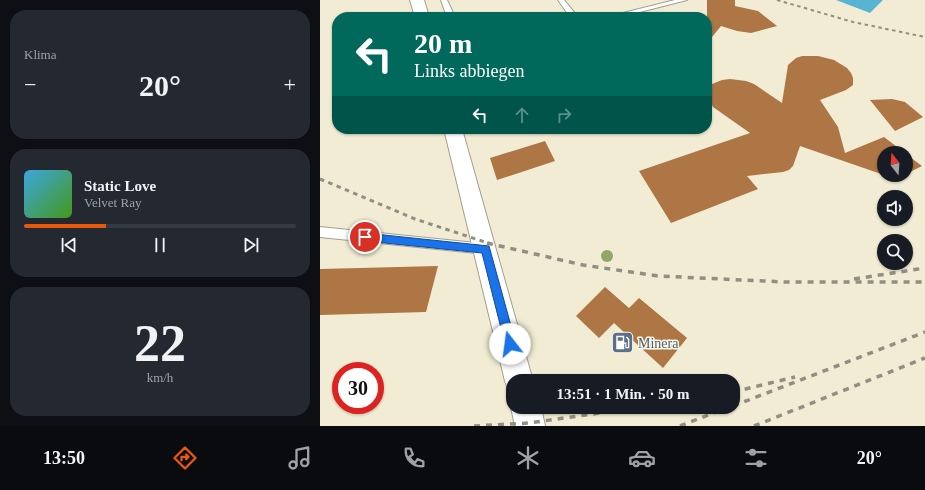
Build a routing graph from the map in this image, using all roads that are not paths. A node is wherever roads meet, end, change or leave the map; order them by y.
1 (417, 0) edge
2 (444, 0) edge
3 (561, 0) edge
4 (684, 0) edge
5 (421, 12) edge
6 (449, 12) edge
7 (570, 12) edge
8 (632, 12) edge
9 (454, 134) edge
10 (320, 232) edge
11 (486, 249) junction
12 (517, 374) edge
13 (527, 414) edge
14 (530, 426) edge

1 - 5 street
2 - 6 lane
3 - 7 lane
4 - 8 lane
9 - 11 street
10 - 11 lane
11 - 12 street
13 - 14 street

